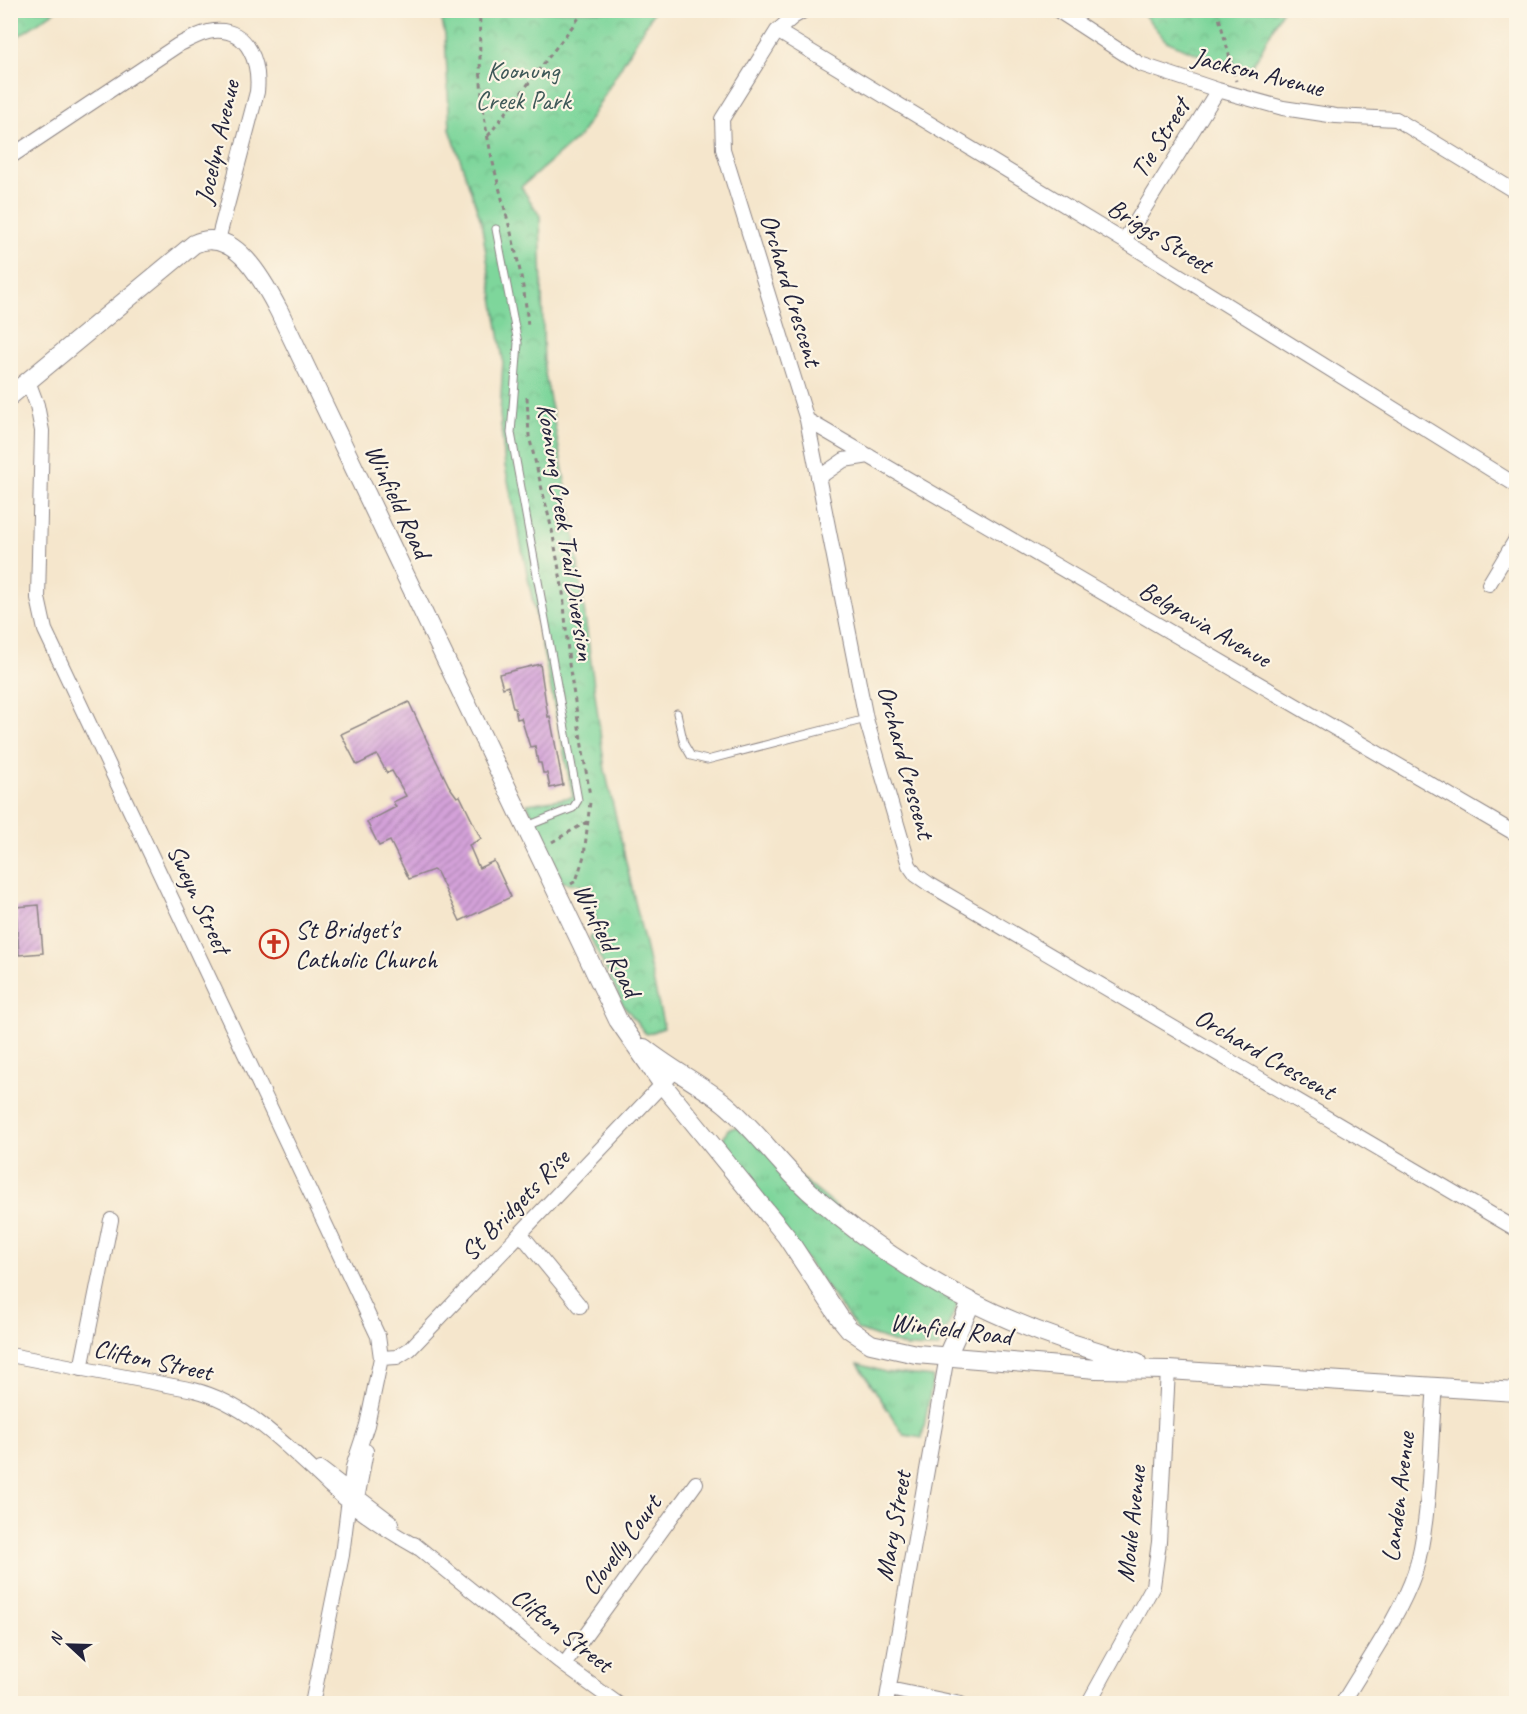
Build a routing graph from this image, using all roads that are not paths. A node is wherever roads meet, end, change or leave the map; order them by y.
1 (806, 10) edge
2 (1057, 10) edge
3 (777, 31) junction
4 (1218, 90) junction
5 (10, 157) edge
6 (1516, 192) edge
7 (496, 229) dead end
8 (218, 240) junction
9 (1124, 241) junction
10 (28, 381) junction
11 (10, 396) edge
12 (807, 420) junction
13 (869, 456) junction
14 (818, 478) junction
15 (1516, 485) edge
16 (1516, 539) edge
17 (1490, 584) dead end
18 (677, 713) dead end
19 (866, 719) junction
20 (524, 827) junction
21 (1516, 834) edge
22 (628, 1036) junction
23 (675, 1071) junction
24 (663, 1085) junction
25 (111, 1220) dead end
26 (1516, 1229) edge
27 (521, 1234) junction
28 (971, 1303) junction
29 (580, 1306) dead end
30 (10, 1355) edge
31 (946, 1356) junction
32 (381, 1358) junction
33 (81, 1369) junction
34 (1168, 1370) junction
35 (1435, 1386) junction
36 (1516, 1392) edge
37 (696, 1484) dead end
38 (353, 1498) junction
39 (564, 1665) junction
40 (889, 1689) junction
41 (618, 1703) edge
42 (312, 1704) edge
43 (886, 1704) edge
44 (961, 1704) edge
45 (1088, 1704) edge
46 (1342, 1704) edge

1 - 3 street, Orchard Crescent
2 - 4 street, Jackson Avenue
3 - 9 street, Briggs Street
3 - 12 street, Orchard Crescent
4 - 6 street, Jackson Avenue
4 - 9 street, Tie Street
5 - 8 street, Jocelyn Avenue
7 - 20 lane
8 - 10 street
8 - 20 street, Winfield Road
9 - 15 street, Briggs Street
10 - 11 street
10 - 32 street, Sweyn Street
12 - 13 street, Belgravia Avenue
12 - 14 street, Orchard Crescent
13 - 14 street
13 - 21 street, Belgravia Avenue
14 - 19 street, Orchard Crescent
16 - 17 street
18 - 19 lane
19 - 26 street, Orchard Crescent
20 - 22 street, Winfield Road
22 - 23 street, Winfield Road
22 - 24 street, Winfield Road
23 - 24 street, St Bridgets Rise
23 - 28 street, Winfield Road
24 - 27 street, St Bridgets Rise
24 - 31 street, Winfield Road
25 - 33 street
27 - 29 street
27 - 32 street, St Bridgets Rise
28 - 31 street
28 - 34 street, Winfield Road
30 - 33 street, Clifton Street
31 - 34 street, Winfield Road
31 - 40 street, Mary Street
32 - 38 street, Sweyn Street
33 - 38 street, Clifton Street
34 - 35 street, Winfield Road
34 - 45 street, Moule Avenue
35 - 36 street, Winfield Road
35 - 46 street, Landen Avenue
37 - 39 street, Clovelly Court
38 - 39 street, Clifton Street
38 - 42 street, Sweyn Street
39 - 41 street, Clifton Street
40 - 43 street, Mary Street
40 - 44 street

